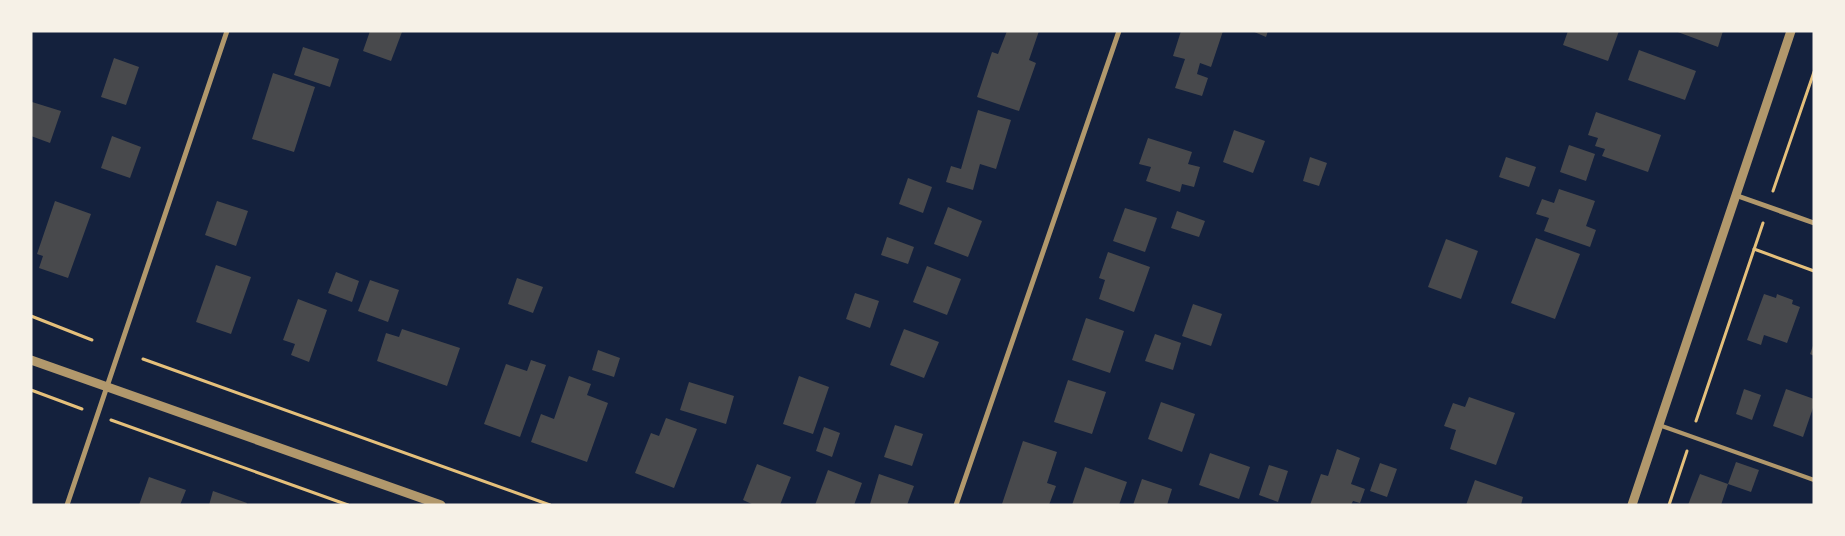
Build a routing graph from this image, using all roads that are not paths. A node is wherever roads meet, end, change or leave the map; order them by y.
1 (227, 31) edge
2 (1119, 31) edge
3 (1791, 31) edge
4 (1735, 195) junction
5 (1814, 223) edge
6 (31, 360) edge
7 (106, 387) junction
8 (1659, 425) junction
9 (1814, 480) edge
10 (67, 505) edge
11 (441, 505) edge
12 (956, 505) edge
13 (1632, 505) edge

1 - 7 street
2 - 12 street
3 - 4 street
4 - 5 street
4 - 8 street
6 - 7 street
7 - 10 street
7 - 11 street
8 - 9 lane
8 - 13 street

